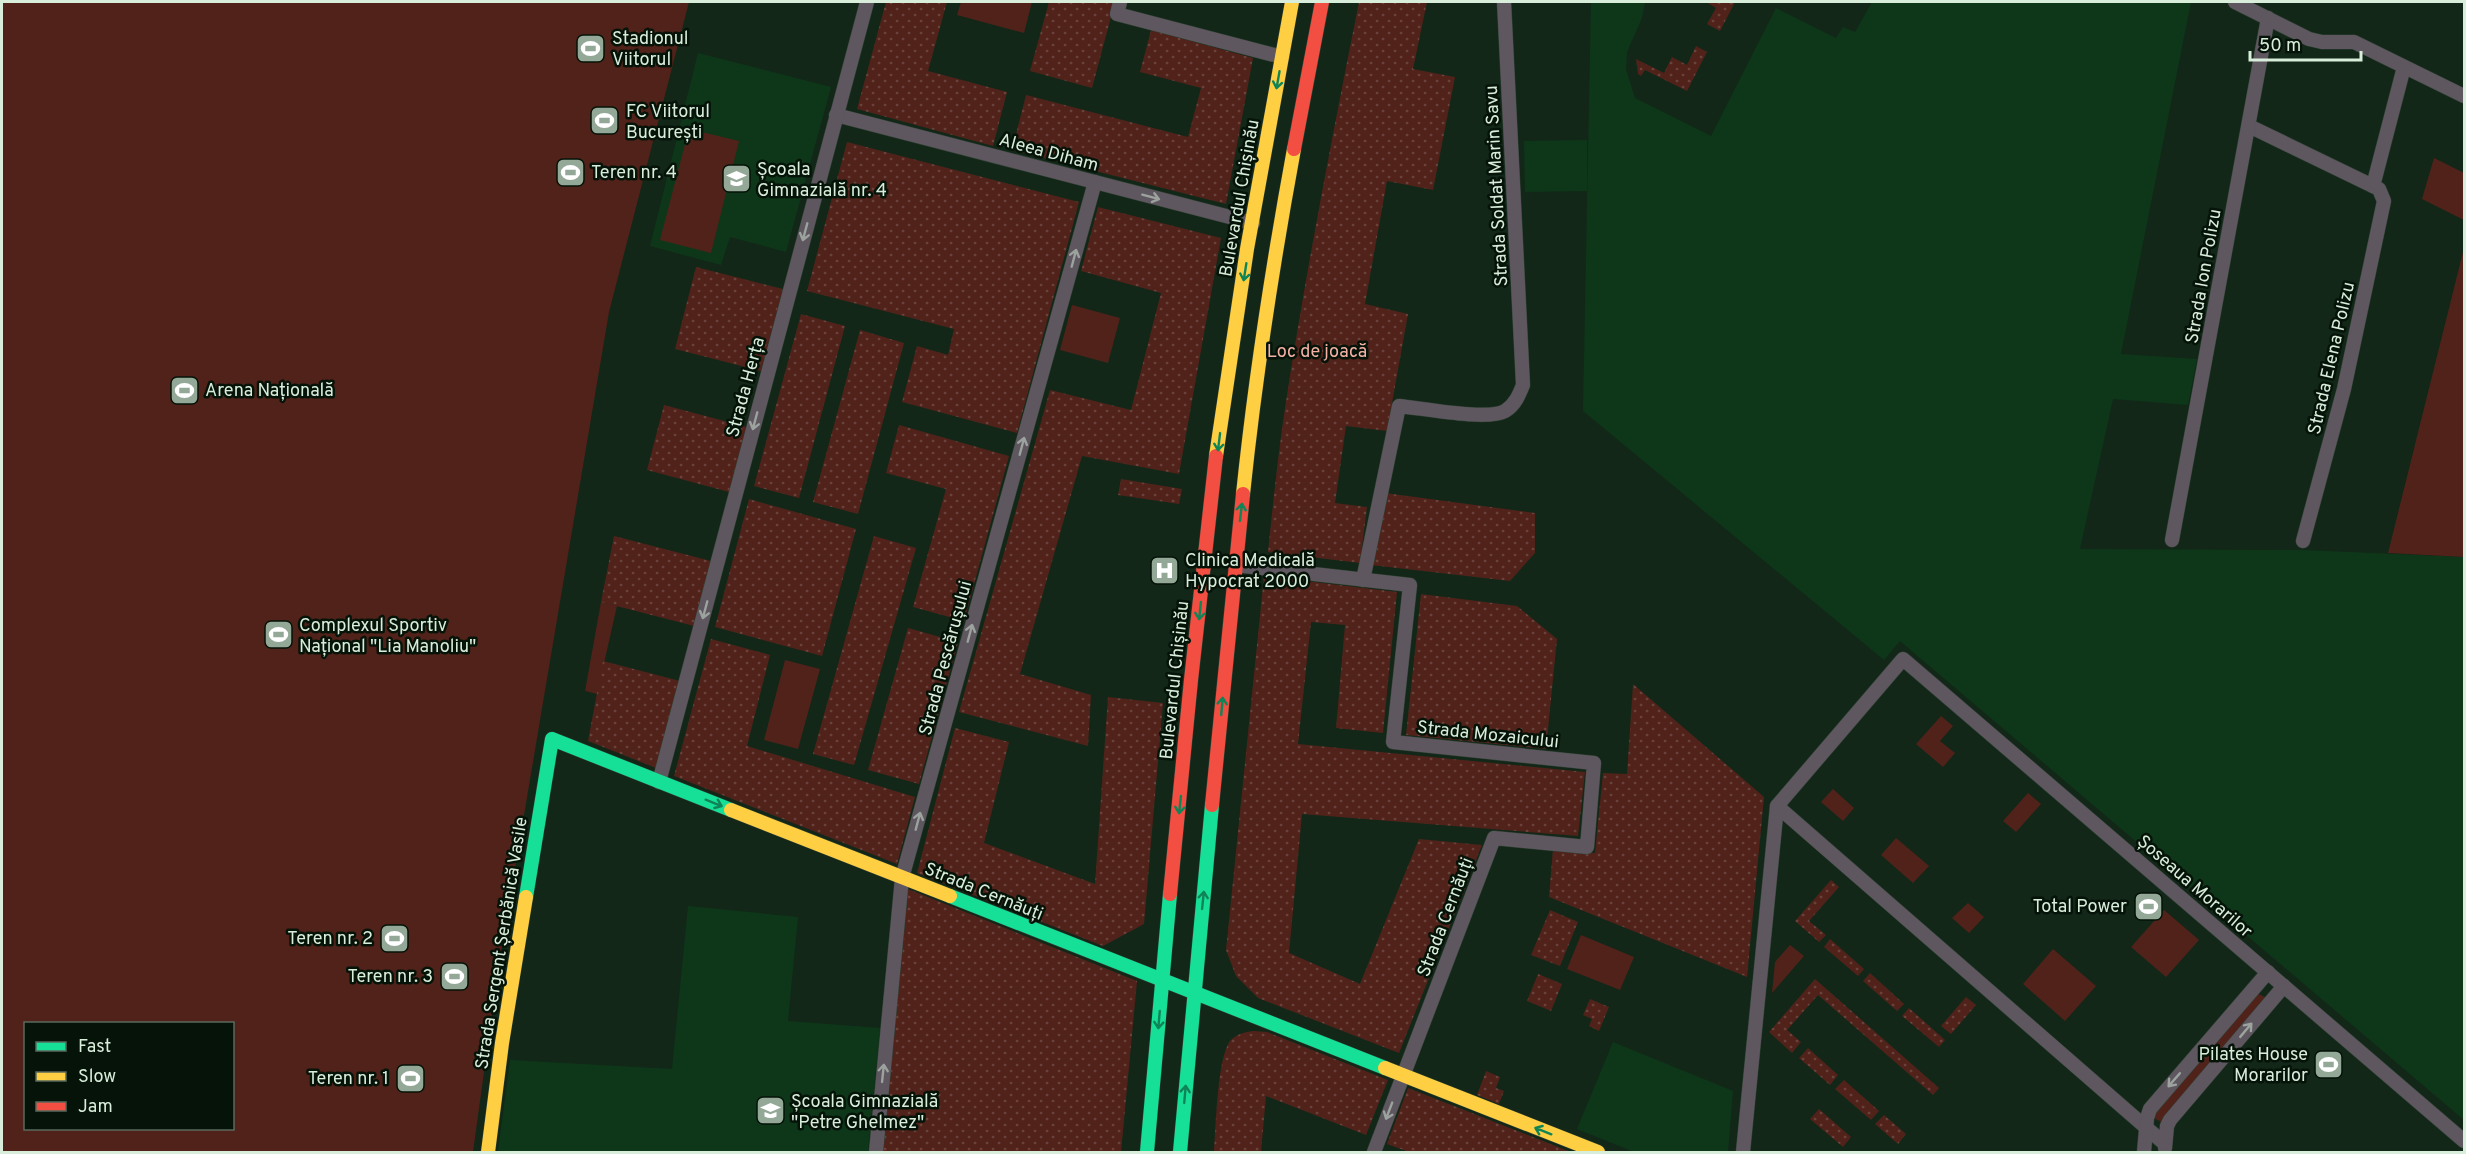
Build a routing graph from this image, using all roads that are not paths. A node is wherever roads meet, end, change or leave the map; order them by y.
1 (867, 2) edge
2 (1120, 2) edge
3 (1293, 2) edge
4 (1322, 2) edge
5 (1504, 2) edge
6 (2235, 2) edge
7 (2268, 18) junction
8 (1282, 57) junction
9 (2404, 67) junction
10 (2464, 96) edge
11 (836, 115) junction
12 (2248, 126) junction
13 (1095, 182) junction
14 (2373, 186) junction
15 (1253, 223) junction
16 (2172, 540) dead end
17 (2303, 541) dead end
18 (1235, 565) junction
19 (1363, 580) junction
20 (552, 739) joint
21 (659, 782) junction
22 (1777, 806) junction
23 (1494, 838) joint
24 (902, 878) junction
25 (2268, 972) junction
26 (1163, 981) junction
27 (2284, 986) junction
28 (1193, 993) junction
29 (1402, 1075) junction
30 (2146, 1127) junction
31 (2464, 1142) edge
32 (2165, 1148) edge
33 (488, 1152) edge
34 (876, 1152) edge
35 (1147, 1152) edge
36 (1180, 1152) edge
37 (1374, 1152) edge
38 (1598, 1152) edge
39 (1743, 1152) edge
40 (2144, 1152) edge

1 - 11 street, Strada Herța
2 - 8 street
3 - 8 main road, Bulevardul Chișinău
18 -> 4 main road
5 - 19 street, Strada Soldat Marin Savu
6 - 7 street
7 - 9 street
7 - 12 street, Strada Ion Polizu
8 -> 15 main road, Bulevardul Chișinău
9 - 10 street
9 - 14 street
11 - 13 street, Aleea Diham
11 -> 21 street, Strada Herța
12 - 14 street
12 - 16 street, Strada Ion Polizu
13 -> 15 street, Aleea Diham
24 -> 13 street, Strada Pescărușului
14 - 17 street, Strada Elena Polizu
15 -> 26 main road, Bulevardul Chișinău
18 - 19 street
28 -> 18 main road
19 - 23 street, Strada Mozaicului
20 - 21 main road, Strada Cernăuți
20 - 33 main road, Strada Sergent Șerbănică Vasile
21 -> 24 main road, Strada Cernăuți
22 - 25 street, Șoseaua Morarilor
22 - 30 street
22 - 39 street
23 - 29 street, Strada Cernăuți
24 - 26 main road, Strada Cernăuți
34 -> 24 street, Strada Pescărușului
25 - 27 street, Șoseaua Morarilor
25 -> 30 street
26 - 28 main road, Strada Cernăuți
26 -> 35 main road, Bulevardul Chișinău
27 - 31 street, Șoseaua Morarilor
32 -> 27 street
28 - 29 main road, Strada Cernăuți
36 -> 28 main road
29 -> 37 street, Strada Cernăuți
38 -> 29 main road, Strada Cernăuți
30 - 32 street
30 - 40 street

